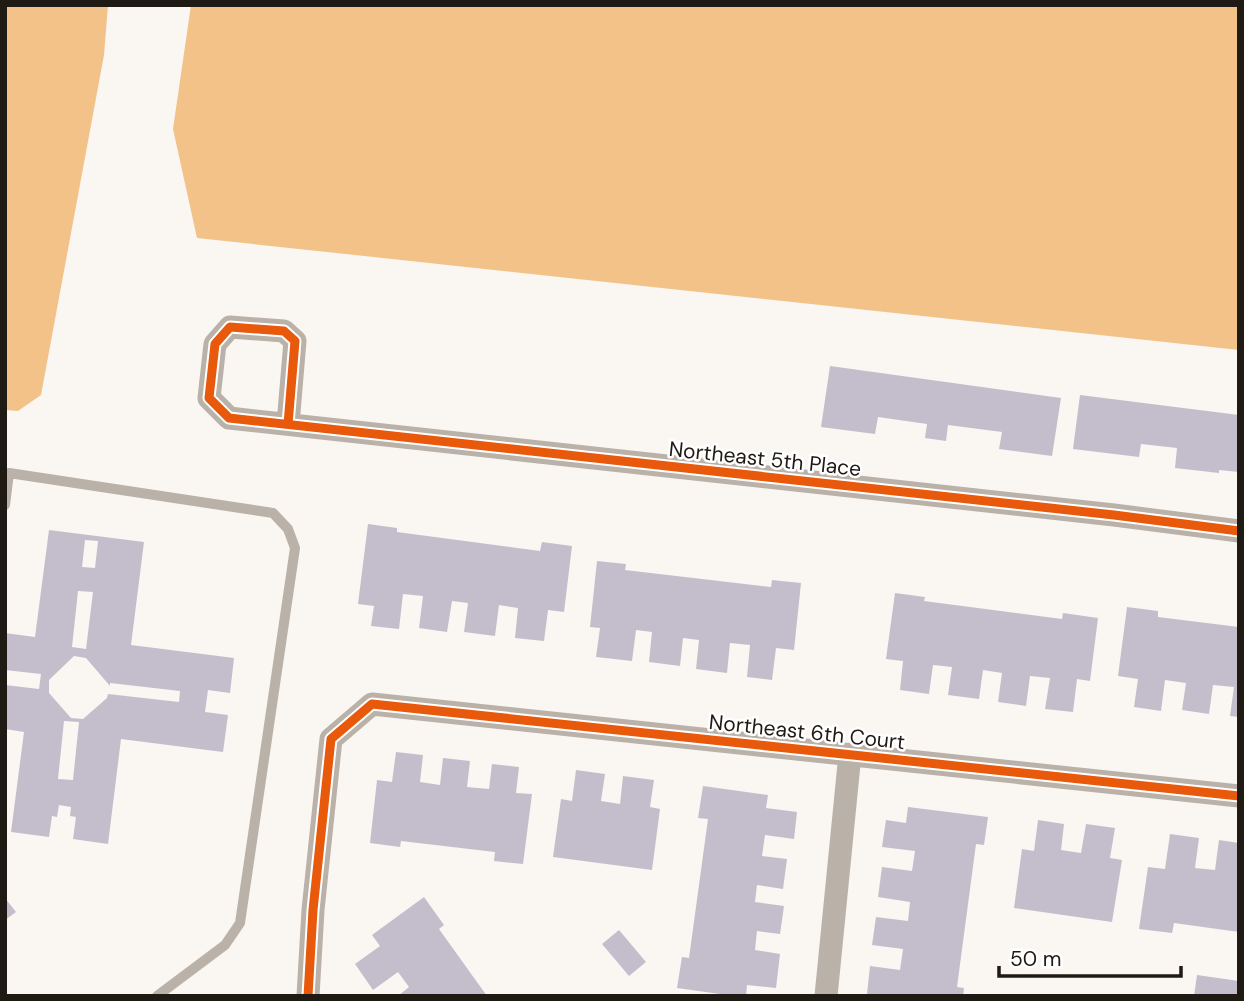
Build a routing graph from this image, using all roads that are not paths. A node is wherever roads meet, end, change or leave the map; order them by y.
1 (288, 424) junction
2 (5, 505) edge
3 (1239, 531) edge
4 (850, 754) junction
5 (1239, 796) edge
6 (157, 996) edge
7 (308, 996) edge
8 (826, 996) edge

1 - 1 street, Northeast 5th Place
1 - 3 street, Northeast 5th Place
2 - 6 lane
4 - 5 street, Northeast 6th Court
4 - 7 street, Northeast 6th Court
4 - 8 street

